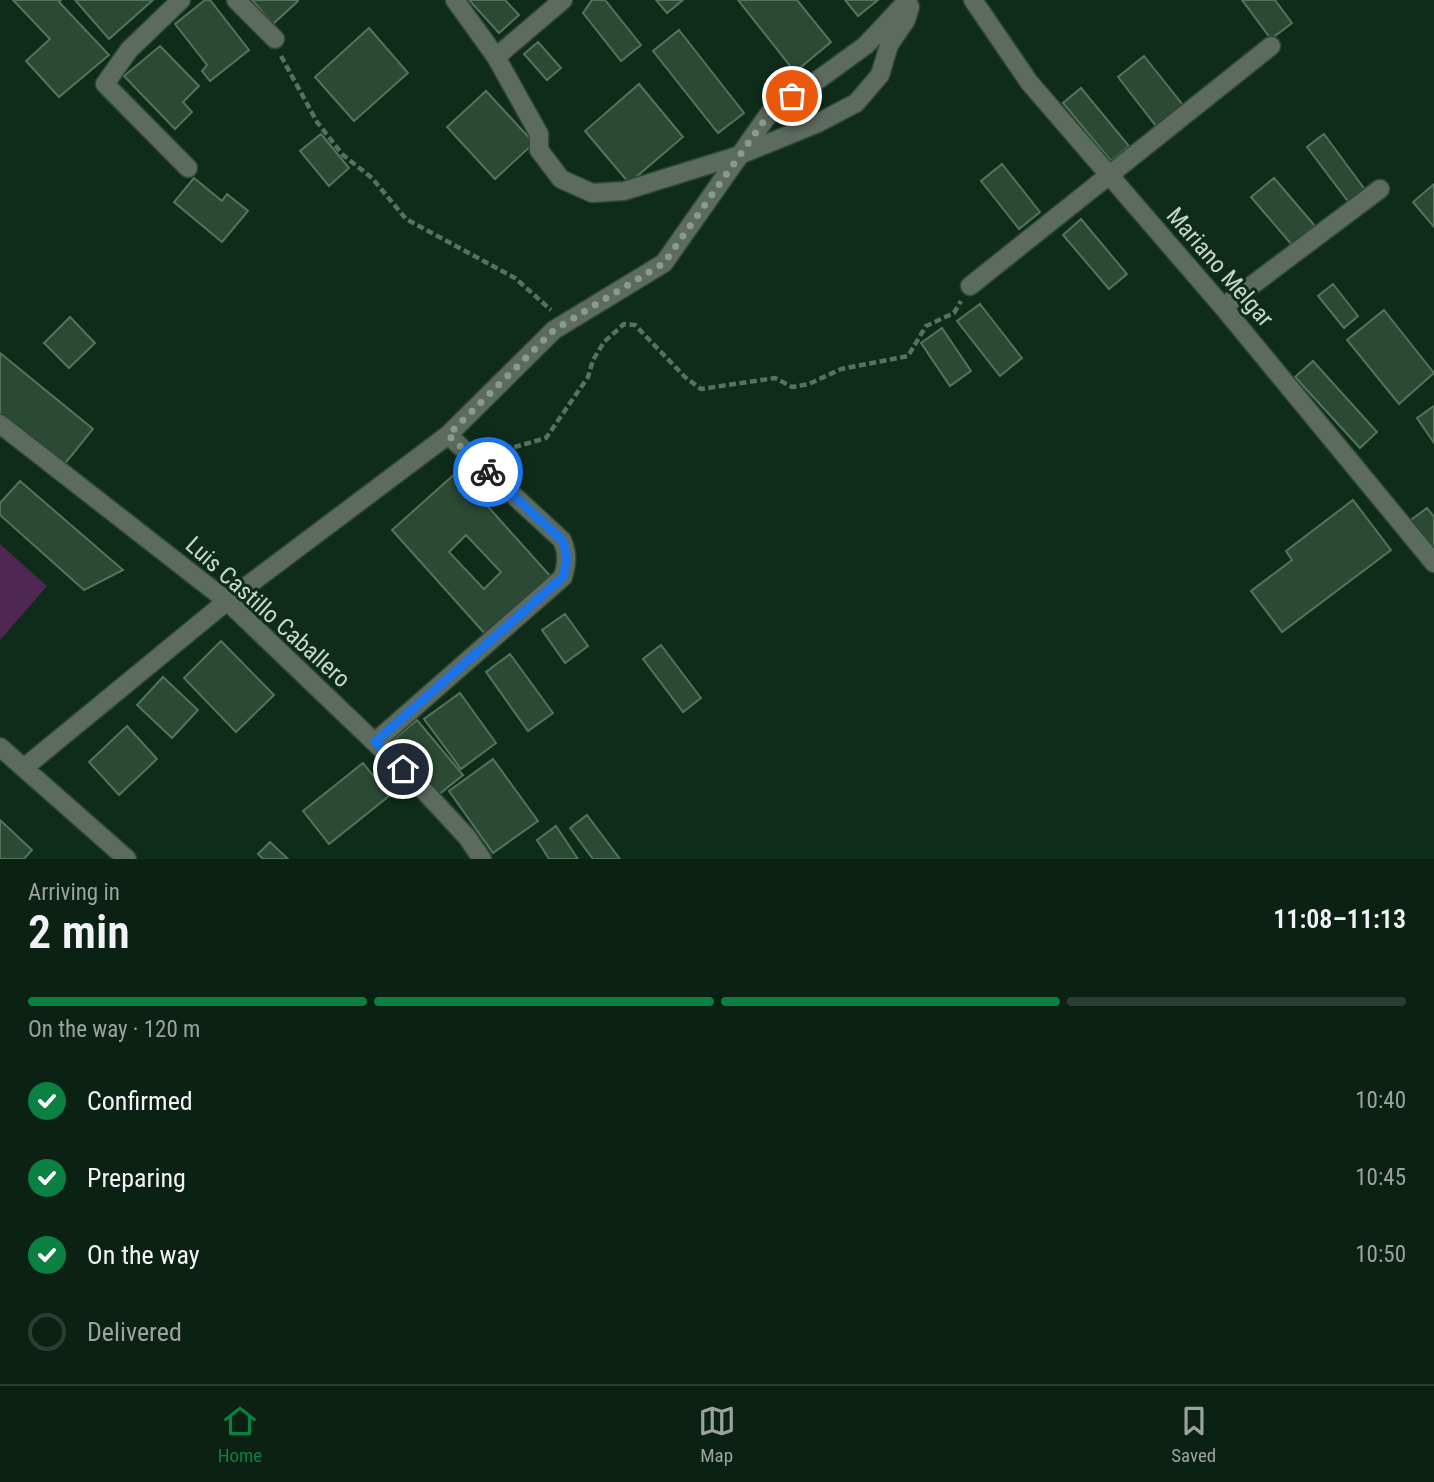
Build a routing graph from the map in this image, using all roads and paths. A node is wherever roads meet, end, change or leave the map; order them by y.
1 (181, 0) edge
2 (236, 0) edge
3 (455, 0) edge
4 (563, 0) edge
5 (910, 0) edge
6 (973, 0) edge
7 (275, 39) joint
8 (1271, 46) dead end
9 (496, 57) junction
10 (737, 156) junction
11 (188, 169) dead end
12 (1107, 175) junction
13 (1380, 188) dead end
14 (970, 286) joint
15 (1223, 307) junction
16 (578, 315) junction
17 (0, 424) edge
18 (448, 435) junction
19 (473, 458) junction
20 (1434, 564) edge
21 (227, 601) junction
22 (375, 742) junction
23 (0, 747) edge
24 (25, 767) junction
25 (127, 859) edge
26 (482, 859) edge

1 - 11 street
2 - 7 street
3 - 9 street
4 - 9 street
5 - 10 street
5 - 10 street
6 - 12 street, Mariano Melgar
7 - 16 path
8 - 12 street
9 - 10 street
10 - 16 street
12 - 14 street
12 - 15 street, Mariano Melgar
13 - 15 street
14 - 19 path
15 - 20 street, Mariano Melgar
16 - 18 street
17 - 21 street, Luis Castillo Caballero
18 - 19 street
18 - 21 street
19 - 22 street
21 - 22 street, Luis Castillo Caballero
21 - 24 street
22 - 26 street, Luis Castillo Caballero
23 - 24 street
24 - 25 street

